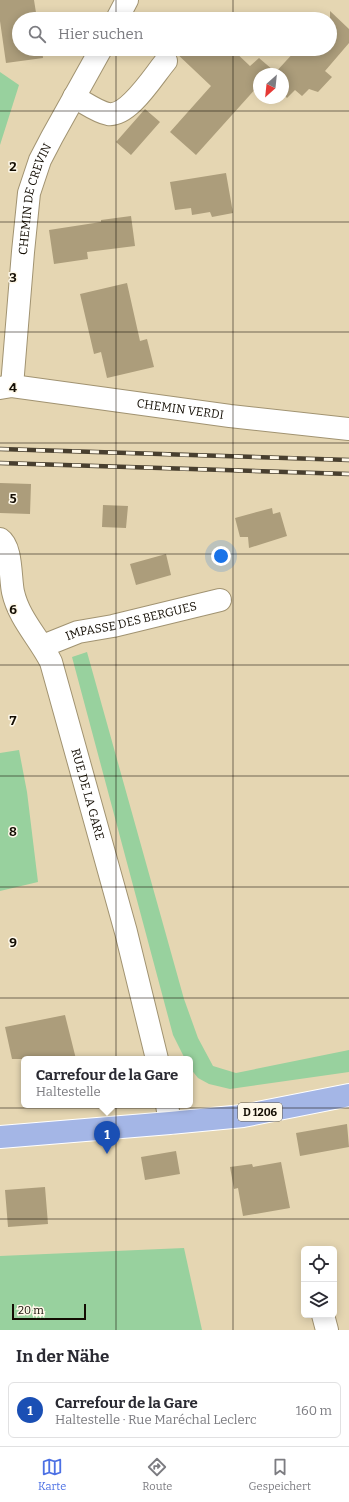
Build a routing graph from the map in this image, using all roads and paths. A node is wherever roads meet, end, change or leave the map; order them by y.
1 (97, 56) edge
2 (166, 61) dead end
3 (74, 97) junction
4 (6, 387) edge
5 (349, 429) edge
6 (0, 539) edge
7 (220, 600) dead end
8 (42, 646) junction
9 (156, 1056) edge
10 (349, 1095) edge
11 (168, 1114) edge
12 (0, 1137) edge
13 (324, 1318) edge
14 (327, 1330) edge

1 - 3 street, CHEMIN DE CREVIN
2 - 3 street
3 - 4 street, CHEMIN DE CREVIN
4 - 5 street, CHEMIN VERDI
6 - 8 street, RUE DE LA GARE
7 - 8 street, IMPASSE DES BERGUES
8 - 9 street, RUE DE LA GARE
10 - 11 main road, D 1206
11 - 12 main road, D 1206
13 - 14 street

